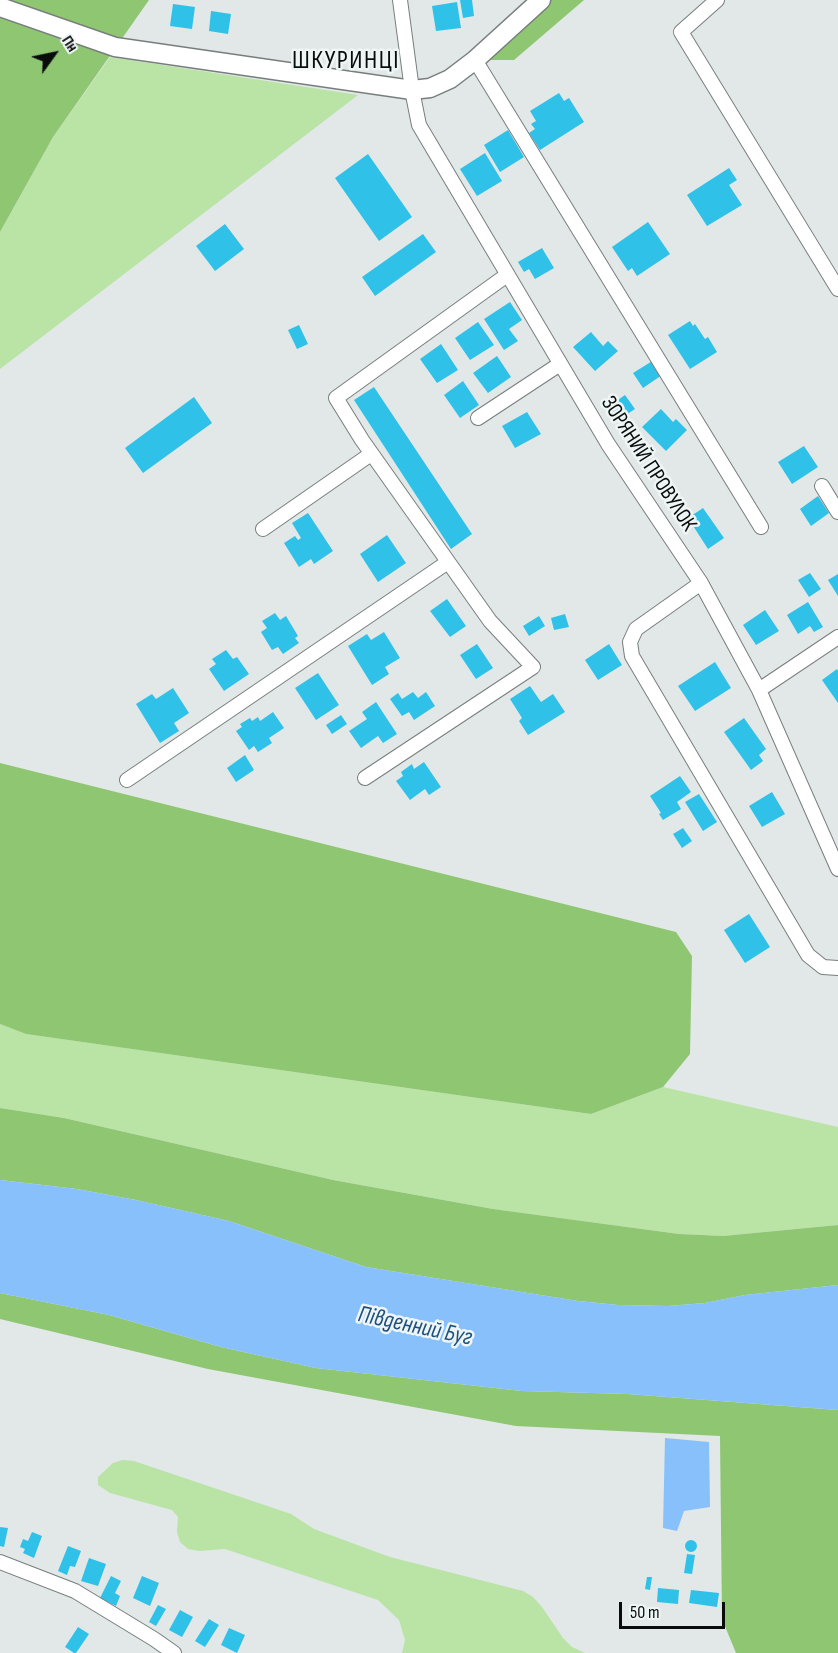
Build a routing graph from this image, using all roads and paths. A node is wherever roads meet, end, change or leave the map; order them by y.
1 (400, 0) edge
2 (541, 0) edge
3 (717, 0) edge
4 (0, 7) edge
5 (475, 60) junction
6 (412, 90) junction
7 (507, 275) junction
8 (838, 289) edge
9 (560, 364) junction
10 (478, 418) dead end
11 (371, 454) junction
12 (822, 486) dead end
13 (838, 512) edge
14 (761, 527) dead end
15 (263, 529) dead end
16 (448, 562) junction
17 (701, 582) junction
18 (838, 637) edge
19 (759, 690) junction
20 (365, 778) dead end
21 (127, 780) dead end
22 (838, 869) edge
23 (838, 968) edge
24 (0, 1562) edge
25 (174, 1653) edge

1 - 6 street, ЗОРЯНИЙ ПРОВУЛОК
2 - 5 street
3 - 8 street
4 - 6 street
5 - 6 street
5 - 14 street
6 - 7 street, ЗОРЯНИЙ ПРОВУЛОК
7 - 9 street, ЗОРЯНИЙ ПРОВУЛОК
7 - 11 street
9 - 10 street
9 - 17 street, ЗОРЯНИЙ ПРОВУЛОК
11 - 15 street
11 - 16 street
12 - 13 street
16 - 20 street
16 - 21 street
17 - 19 street, ЗОРЯНИЙ ПРОВУЛОК
17 - 23 street
18 - 19 street
19 - 22 street, ЗОРЯНИЙ ПРОВУЛОК
24 - 25 street

